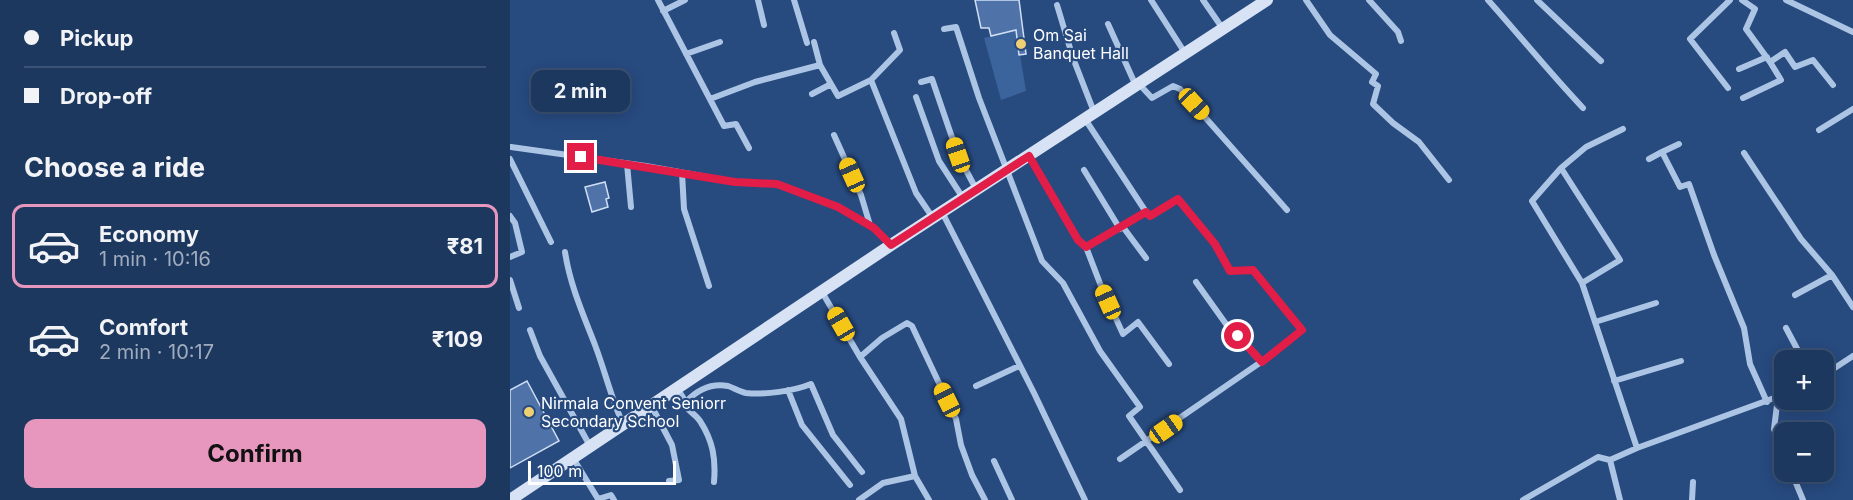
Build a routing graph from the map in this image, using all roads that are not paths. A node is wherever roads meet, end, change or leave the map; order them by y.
1 (658, 0) edge
2 (685, 0) edge
3 (758, 0) edge
4 (794, 0) edge
5 (1151, 0) edge
6 (1203, 0) edge
7 (1267, 0) edge
8 (1306, 0) edge
9 (1369, 0) edge
10 (1488, 0) edge
11 (1538, 0) edge
12 (1730, 0) edge
13 (1742, 0) edge
14 (1786, 0) edge
15 (1057, 5) dead end
16 (663, 11) junction
17 (1108, 24) dead end
18 (764, 25) dead end
19 (944, 29) dead end
20 (1223, 29) junction
21 (1853, 32) edge
22 (894, 33) dead end
23 (1401, 41) dead end
24 (720, 42) dead end
25 (1185, 53) junction
26 (686, 54) junction
27 (1768, 59) junction
28 (1601, 61) dead end
29 (820, 65) junction
30 (1739, 69) dead end
31 (871, 80) junction
32 (921, 82) dead end
33 (831, 84) junction
34 (1137, 85) junction
35 (1833, 85) dead end
36 (1728, 88) dead end
37 (812, 94) dead end
38 (916, 97) dead end
39 (710, 99) junction
40 (1743, 99) dead end
41 (1583, 108) dead end
42 (1853, 109) edge
43 (1090, 116) junction
44 (1623, 129) dead end
45 (1819, 130) dead end
46 (834, 135) dead end
47 (1679, 144) dead end
48 (511, 145) edge
49 (749, 148) dead end
50 (1662, 152) junction
51 (1744, 153) dead end
52 (1029, 156) junction
53 (510, 157) edge
54 (1649, 159) dead end
55 (627, 164) junction
56 (1561, 168) junction
57 (1008, 170) junction
58 (1084, 170) dead end
59 (682, 173) junction
60 (1449, 180) dead end
61 (976, 190) junction
62 (963, 198) junction
63 (631, 207) dead end
64 (1287, 210) dead end
65 (1146, 212) junction
66 (937, 215) junction
67 (510, 216) edge
68 (870, 226) junction
69 (1121, 228) junction
70 (551, 242) dead end
71 (891, 245) junction
72 (1086, 247) junction
73 (565, 252) dead end
74 (510, 257) edge
75 (1146, 258) dead end
76 (1832, 275) junction
77 (510, 280) edge
78 (1196, 282) dead end
79 (1582, 283) junction
80 (709, 286) dead end
81 (822, 291) junction
82 (1795, 295) dead end
83 (1656, 303) dead end
84 (1853, 307) edge
85 (519, 308) dead end
86 (1595, 322) junction
87 (1786, 328) dead end
88 (530, 330) dead end
89 (1798, 350) edge
90 (1853, 356) edge
91 (860, 357) junction
92 (1262, 362) junction
93 (1682, 362) dead end
94 (1169, 364) dead end
95 (1019, 366) junction
96 (1834, 368) edge
97 (1614, 381) junction
98 (976, 386) dead end
99 (677, 388) junction
100 (788, 390) junction
101 (1774, 399) edge
102 (686, 402) junction
103 (1767, 402) junction
104 (651, 405) junction
105 (623, 424) junction
106 (1147, 442) junction
107 (590, 446) junction
108 (1637, 448) junction
109 (573, 458) junction
110 (1120, 459) dead end
111 (1610, 460) junction
112 (994, 461) dead end
113 (862, 472) dead end
114 (915, 476) junction
115 (669, 481) dead end
116 (714, 482) dead end
117 (1693, 482) dead end
118 (1796, 482) edge
119 (850, 485) dead end
120 (1180, 490) dead end
121 (597, 499) edge
122 (510, 500) edge
123 (614, 500) edge
124 (859, 500) edge
125 (929, 500) edge
126 (985, 500) edge
127 (1012, 500) edge
128 (1085, 500) edge
129 (1523, 500) edge
130 (1620, 500) edge
131 (1692, 500) edge
132 (1803, 500) edge

1 - 16 street
2 - 16 street
3 - 18 street
4 - 29 street
5 - 25 street
6 - 20 street
7 - 20 main road
8 - 60 street
9 - 23 street
10 - 41 street
11 - 28 street
12 - 36 street
13 - 27 street
14 - 21 street
15 - 43 street
16 - 26 street
17 - 34 street
19 - 57 street
20 - 25 main road
22 - 31 street
24 - 26 street
25 - 34 main road
26 - 39 street
27 - 30 street
27 - 35 street
27 - 40 street
29 - 33 street
29 - 39 street
31 - 33 street
31 - 66 street
32 - 61 street
33 - 37 street
34 - 43 main road
34 - 64 street
38 - 62 street
39 - 49 street
42 - 45 street
43 - 52 main road
43 - 65 street
44 - 56 street
46 - 68 street
47 - 50 street
48 - 53 street
48 - 55 street
50 - 54 street
50 - 103 street
51 - 76 street
52 - 57 main road
52 - 72 street
53 - 70 street
55 - 59 street
55 - 63 street
56 - 79 street
56 - 79 street
57 - 61 main road
57 - 106 street
58 - 69 street
59 - 68 street
59 - 80 street
61 - 62 main road
62 - 66 main road
65 - 69 street
65 - 92 street
66 - 71 main road
66 - 95 street
67 - 74 street
68 - 71 street
69 - 72 street
69 - 75 street
71 - 81 main road
72 - 94 street
73 - 105 street
76 - 82 street
76 - 84 street
77 - 85 street
78 - 92 street
79 - 86 street
81 - 91 street
81 - 99 main road
83 - 86 street
86 - 97 street
87 - 89 street
88 - 107 street
90 - 96 street
91 - 114 street
91 - 126 street
92 - 106 street
93 - 97 street
95 - 98 street
95 - 128 street
97 - 108 street
99 - 102 street
99 - 104 main road
100 - 102 street
100 - 113 street
100 - 119 street
101 - 103 street
102 - 116 street
103 - 108 street
104 - 105 main road
104 - 115 street
105 - 107 main road
106 - 110 street
106 - 120 street
107 - 109 main road
108 - 111 street
109 - 121 street
109 - 122 main road
111 - 129 street
111 - 130 street
112 - 127 street
114 - 124 street
114 - 125 street
117 - 131 street
118 - 132 street
121 - 123 street

